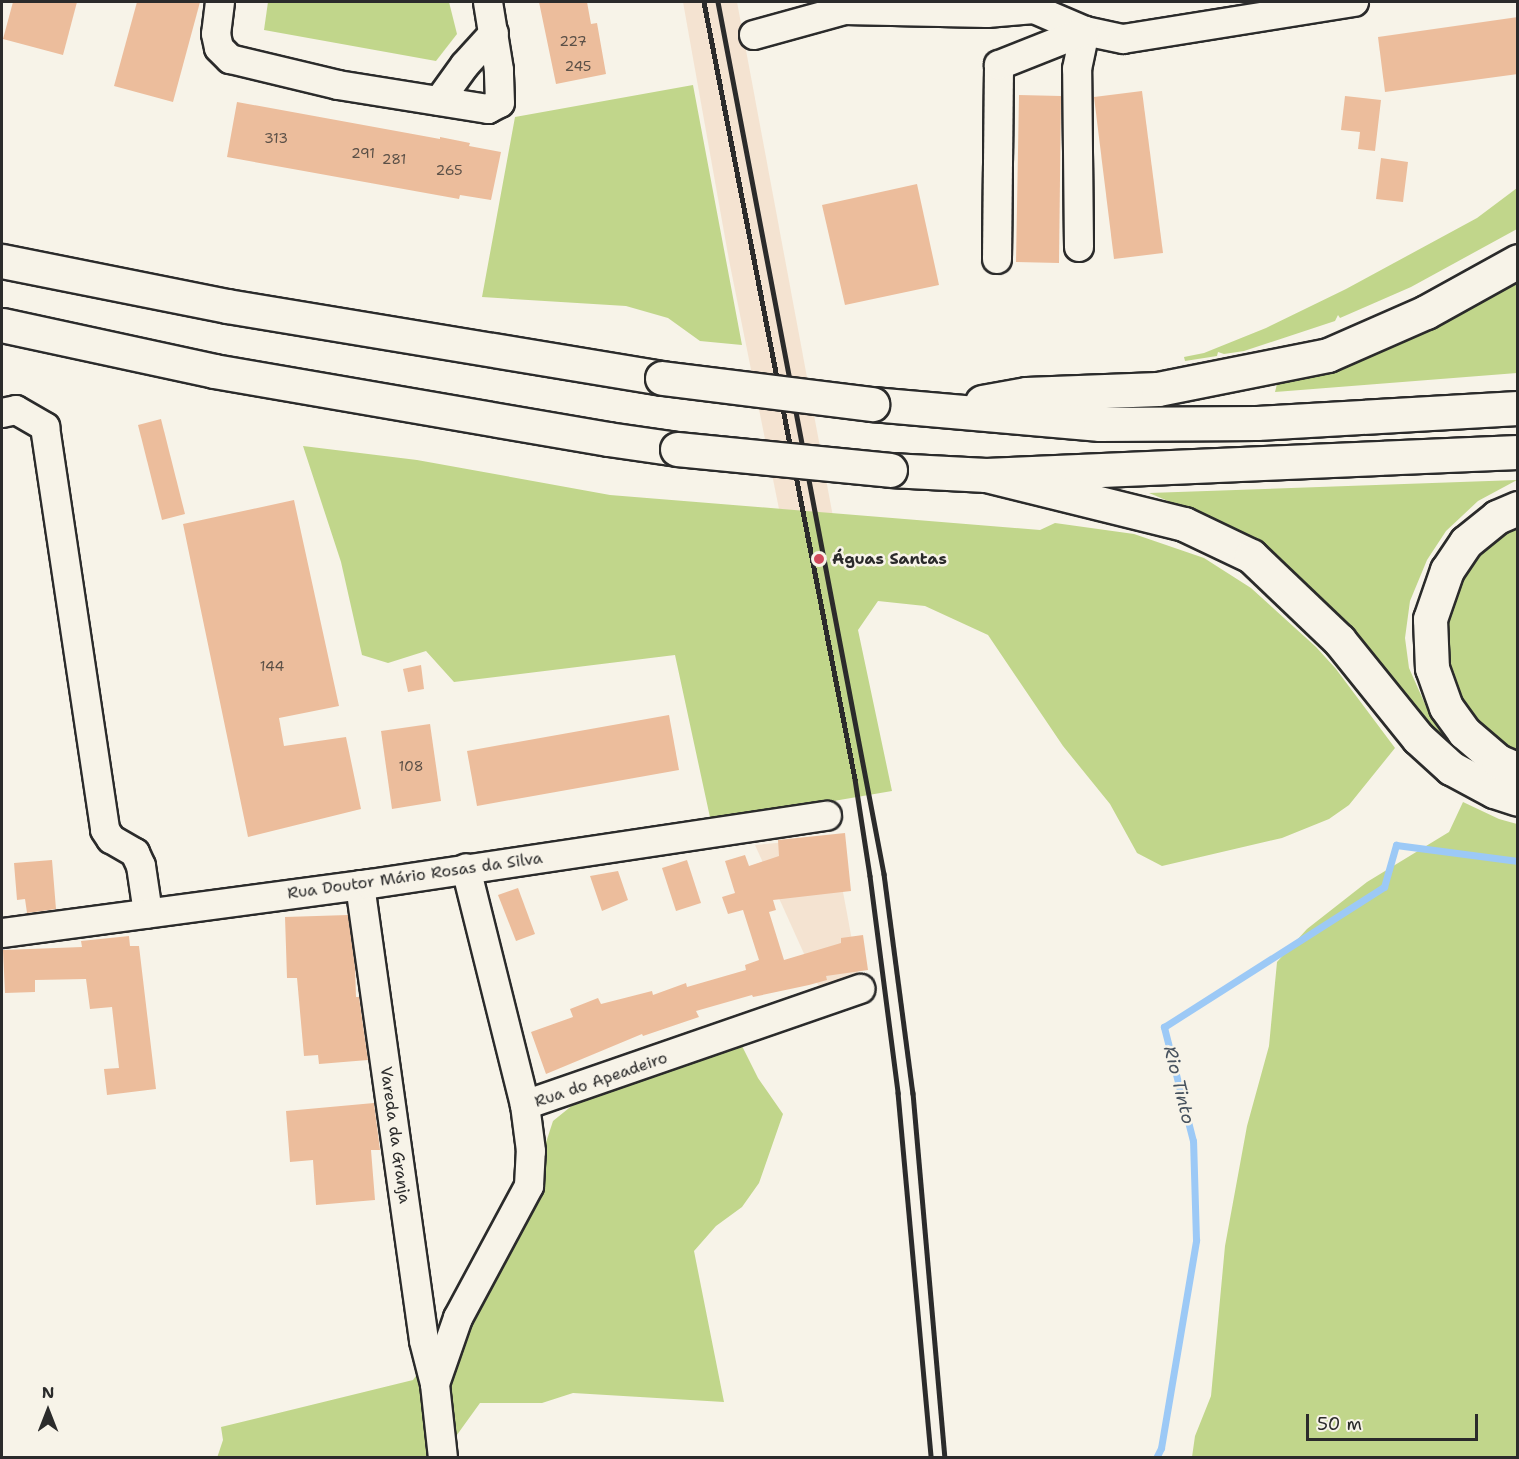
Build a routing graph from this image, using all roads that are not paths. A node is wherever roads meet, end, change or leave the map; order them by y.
1 (220, 2) edge
2 (488, 2) edge
3 (1354, 2) edge
4 (1032, 5) edge
5 (1085, 31) junction
6 (494, 33) junction
7 (754, 35) dead end
8 (439, 101) junction
9 (1079, 247) dead end
10 (997, 259) dead end
11 (2, 261) edge
12 (1518, 261) edge
13 (2, 325) edge
14 (1518, 408) edge
15 (945, 410) junction
16 (2, 413) edge
17 (1518, 452) edge
18 (986, 475) junction
19 (1518, 508) edge
20 (1518, 770) edge
21 (1518, 799) edge
22 (827, 816) dead end
23 (466, 868) junction
24 (360, 885) junction
25 (148, 914) junction
26 (2, 933) edge
27 (860, 990) dead end
28 (525, 1105) junction
29 (435, 1384) junction
30 (443, 1458) edge

1 - 8 street
2 - 6 street
3 - 5 street
4 - 5 street
4 - 7 street
5 - 9 street
5 - 10 street
6 - 8 street
6 - 8 street
11 - 15 highway, bridge
12 - 15 highway
13 - 18 highway, bridge
14 - 15 highway
16 - 25 street
17 - 18 highway
18 - 21 highway
19 - 20 highway
22 - 23 street, Rua Doutor Mário Rosas da Silva
23 - 24 street, Rua Doutor Mário Rosas da Silva
23 - 28 street
24 - 25 street, Rua Doutor Mário Rosas da Silva
24 - 29 street, Vareda da Granja
25 - 26 street, Rua Doutor Mário Rosas da Silva
27 - 28 street, Rua do Apeadeiro
28 - 29 street, Rua do Apeadeiro
29 - 30 street, Rua do Apeadeiro

